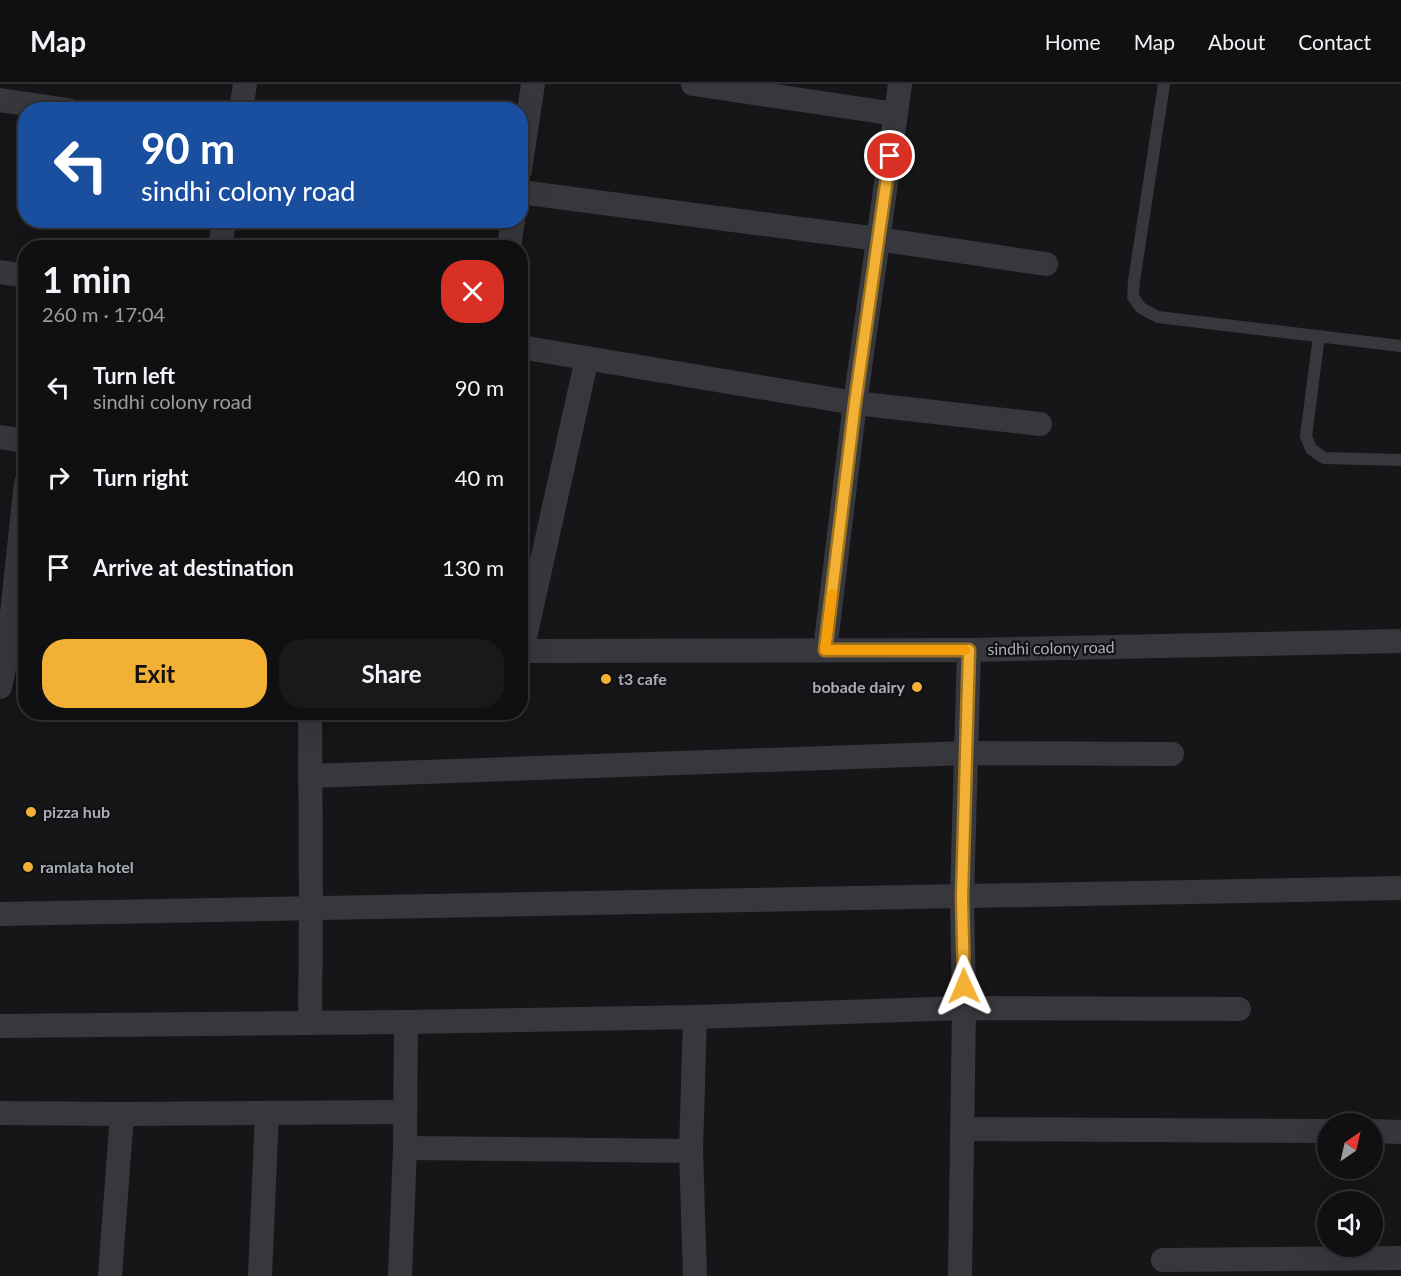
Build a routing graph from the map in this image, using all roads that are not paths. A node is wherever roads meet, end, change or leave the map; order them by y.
1 (245, 84) edge
2 (533, 84) edge
3 (693, 84) edge
4 (900, 84) edge
5 (1164, 84) edge
6 (0, 100) edge
7 (242, 102) edge
8 (18, 103) edge
9 (896, 114) junction
10 (528, 117) edge
11 (528, 193) edge
12 (878, 239) junction
13 (1046, 264) dead end
14 (0, 272) edge
15 (18, 275) edge
16 (1319, 336) junction
17 (1401, 346) edge
18 (528, 348) edge
19 (587, 358) junction
20 (855, 403) junction
21 (1040, 424) dead end
22 (0, 437) edge
23 (18, 440) edge
24 (1401, 460) edge
25 (18, 573) edge
26 (528, 620) edge
27 (1401, 641) edge
28 (825, 650) junction
29 (969, 650) junction
30 (11, 651) edge
31 (528, 651) edge
32 (0, 687) edge
33 (310, 720) edge
34 (967, 753) junction
35 (1172, 754) dead end
36 (310, 776) junction
37 (1401, 888) edge
38 (962, 897) junction
39 (311, 909) junction
40 (0, 914) edge
41 (964, 1008) junction
42 (1239, 1009) dead end
43 (695, 1017) junction
44 (406, 1022) junction
45 (310, 1023) junction
46 (0, 1026) edge
47 (405, 1112) junction
48 (267, 1113) junction
49 (122, 1114) junction
50 (1, 1119) edge
51 (962, 1129) junction
52 (1317, 1131) edge
53 (1383, 1131) edge
54 (1401, 1131) edge
55 (405, 1148) junction
56 (691, 1151) junction
57 (1401, 1258) edge
58 (1163, 1260) dead end
59 (110, 1276) edge
60 (260, 1276) edge
61 (400, 1276) edge
62 (695, 1276) edge
63 (960, 1276) edge

1 - 7 street
2 - 10 street
3 - 9 street
4 - 9 street
5 - 16 lane
6 - 8 street
9 - 12 street
11 - 12 street
12 - 13 street
12 - 20 street
14 - 15 street
16 - 17 lane
16 - 24 lane
18 - 19 street
19 - 20 street
19 - 26 street
20 - 21 street
20 - 28 street
22 - 23 street
25 - 30 street
27 - 29 street, sindhi colony road
28 - 29 street, sindhi colony road
28 - 31 street, sindhi colony road
29 - 34 street
30 - 32 street
33 - 36 street
34 - 35 street
34 - 36 street
34 - 38 street
36 - 39 street
37 - 38 street
38 - 39 street
38 - 41 street
39 - 40 street
39 - 45 street
41 - 42 street
41 - 43 street
41 - 51 street
43 - 44 street
43 - 56 street
44 - 45 street
44 - 47 street
45 - 46 street
47 - 48 street
47 - 55 street
48 - 49 street
48 - 60 street
49 - 50 street
49 - 59 street
51 - 52 street
51 - 63 street
53 - 54 street
55 - 56 street
55 - 61 street
56 - 62 street
57 - 58 street

